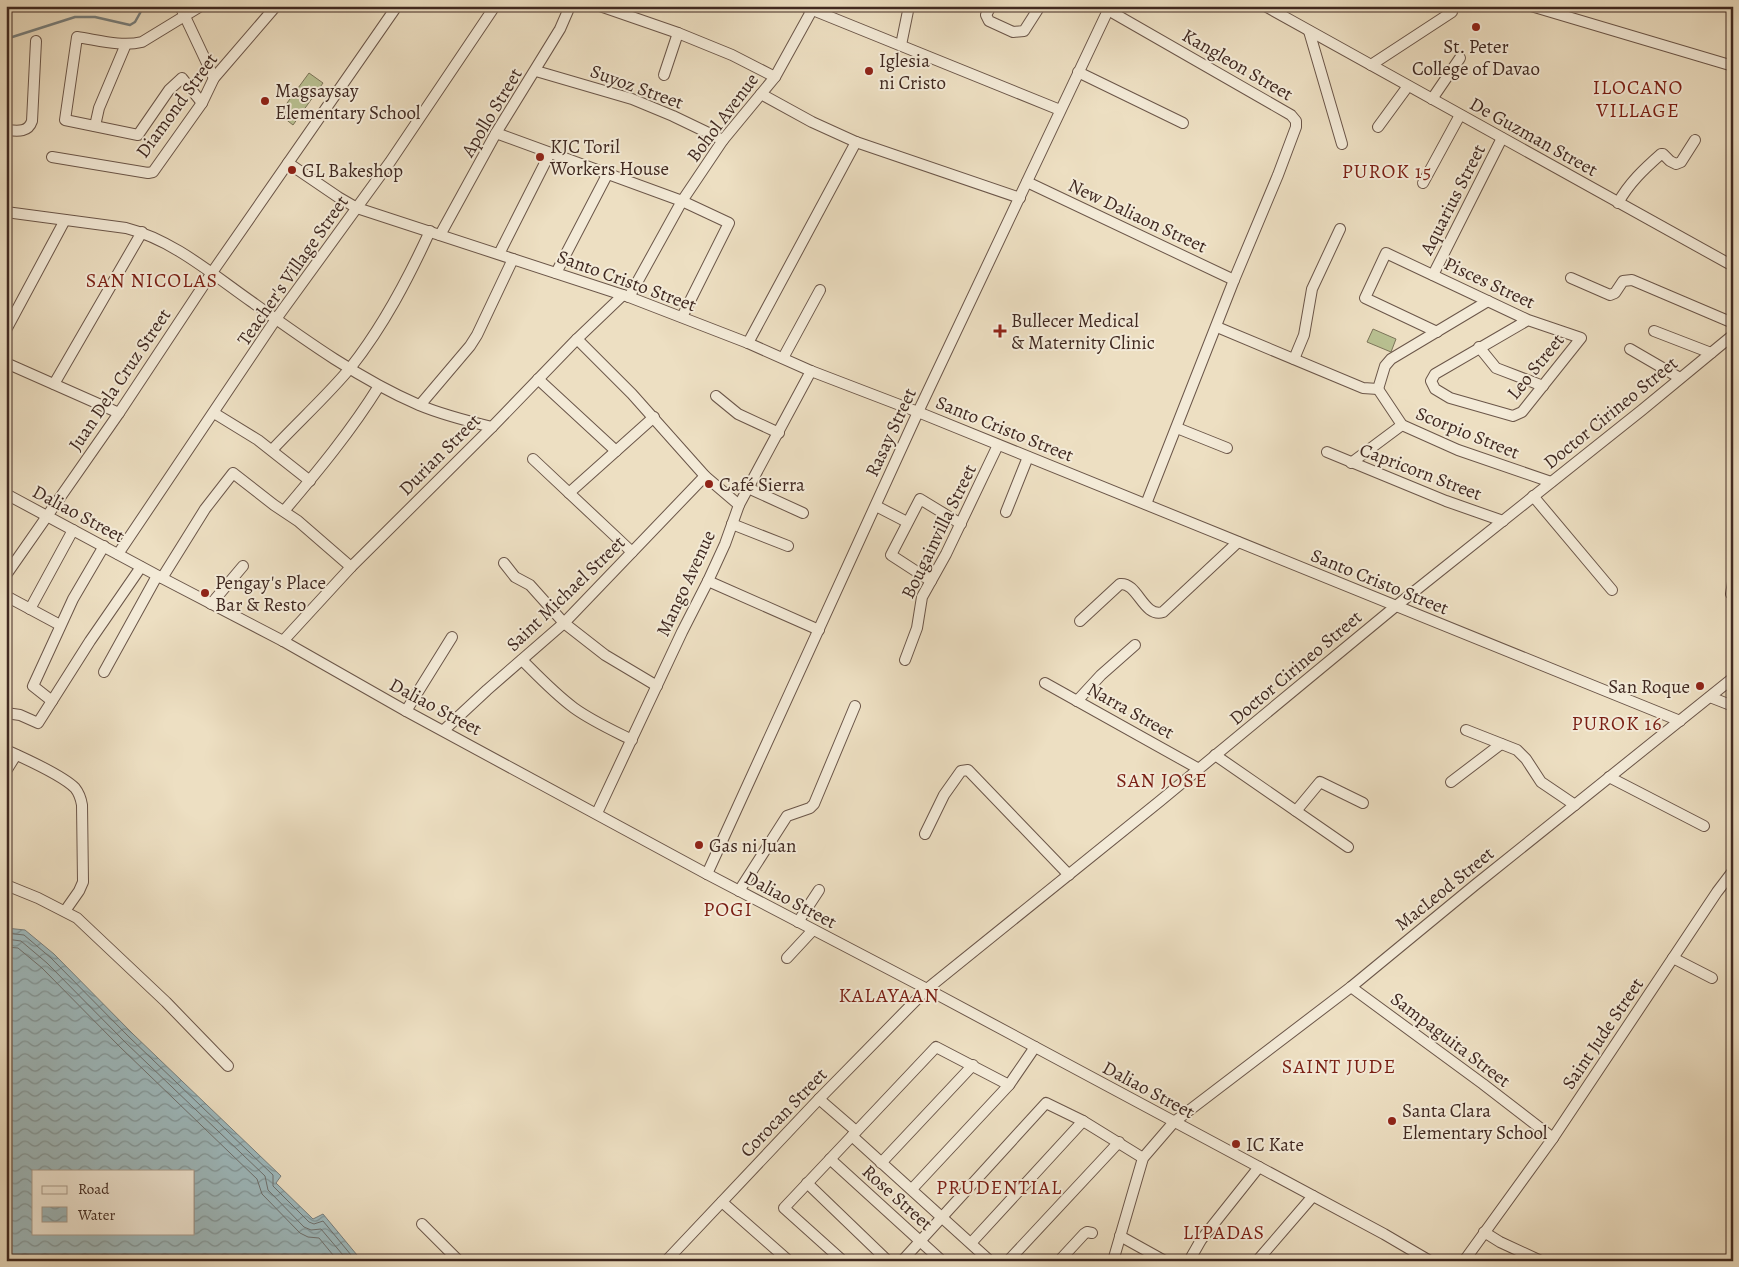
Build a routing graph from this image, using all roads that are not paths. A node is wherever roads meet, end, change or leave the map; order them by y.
1 (180, 6) edge
2 (201, 6) edge
3 (276, 6) edge
4 (495, 6) edge
5 (570, 6) edge
6 (600, 6) edge
7 (909, 6) edge
8 (991, 6) edge
9 (1040, 6) edge
10 (1265, 6) edge
11 (1531, 6) edge
12 (396, 7) edge
13 (808, 8) edge
14 (1108, 8) edge
15 (1452, 12) dead end
16 (186, 17) junction
17 (1309, 31) junction
18 (678, 33) junction
19 (36, 41) dead end
20 (126, 44) junction
21 (902, 45) junction
22 (1460, 58) dead end
23 (1371, 65) junction
24 (1733, 66) edge
25 (536, 71) junction
26 (1078, 72) junction
27 (664, 75) dead end
28 (775, 77) junction
29 (214, 78) junction
30 (1408, 86) junction
31 (761, 94) junction
32 (1432, 99) junction
33 (202, 103) junction
34 (1060, 110) junction
35 (1460, 115) junction
36 (1183, 123) dead end
37 (95, 126) junction
38 (1378, 127) dead end
39 (6, 130) edge
40 (496, 133) junction
41 (1502, 138) junction
42 (723, 140) junction
43 (1695, 140) dead end
44 (856, 142) junction
45 (1342, 144) dead end
46 (550, 153) junction
47 (52, 157) dead end
48 (288, 163) junction
49 (608, 173) junction
50 (1027, 182) junction
51 (1423, 183) dead end
52 (1020, 198) junction
53 (682, 201) junction
54 (1618, 203) junction
55 (357, 208) junction
56 (6, 212) edge
57 (65, 220) junction
58 (1340, 229) dead end
59 (142, 232) junction
60 (435, 233) junction
61 (499, 254) junction
62 (513, 259) junction
63 (1733, 266) edge
64 (556, 273) junction
65 (211, 274) junction
66 (1433, 275) junction
67 (1571, 278) dead end
68 (1234, 280) junction
69 (820, 290) dead end
70 (626, 296) junction
71 (1488, 301) junction
72 (682, 317) junction
73 (276, 319) junction
74 (1528, 320) junction
75 (1733, 323) edge
76 (1217, 327) junction
77 (6, 330) edge
78 (1654, 331) dead end
79 (1437, 332) junction
80 (1733, 335) edge
81 (1581, 338) joint
82 (577, 339) junction
83 (748, 343) junction
84 (1478, 348) junction
85 (1630, 349) dead end
86 (1711, 353) junction
87 (783, 358) junction
88 (1294, 359) junction
89 (6, 364) edge
90 (350, 368) junction
91 (811, 371) junction
92 (1680, 378) junction
93 (538, 379) junction
94 (54, 384) junction
95 (379, 386) junction
96 (1543, 386) junction
97 (1378, 389) junction
98 (716, 396) dead end
99 (420, 405) junction
100 (918, 412) junction
101 (118, 413) junction
102 (214, 414) junction
103 (654, 417) junction
104 (1402, 425) junction
105 (492, 427) junction
106 (1176, 428) junction
107 (779, 433) junction
108 (998, 446) junction
109 (1227, 448) dead end
110 (272, 450) junction
111 (616, 451) junction
112 (1327, 452) dead end
113 (1028, 457) junction
114 (534, 459) dead end
115 (1351, 463) junction
116 (705, 476) junction
117 (310, 481) junction
118 (1551, 482) junction
119 (748, 488) junction
120 (570, 493) junction
121 (6, 494) edge
122 (1533, 496) junction
123 (1146, 504) junction
124 (739, 505) junction
125 (876, 506) junction
126 (284, 511) junction
127 (1006, 512) dead end
128 (803, 513) dead end
129 (46, 516) junction
130 (1503, 521) junction
131 (907, 522) junction
132 (732, 524) junction
133 (961, 524) junction
134 (73, 530) junction
135 (1238, 542) junction
136 (104, 546) junction
137 (788, 546) dead end
138 (632, 552) junction
139 (118, 554) junction
140 (504, 563) dead end
141 (243, 566) dead end
142 (141, 567) junction
143 (350, 568) junction
144 (6, 575) edge
145 (160, 577) junction
146 (708, 581) junction
147 (931, 581) junction
148 (1733, 582) edge
149 (1612, 590) dead end
150 (1731, 594) dead end
151 (6, 596) edge
152 (211, 604) junction
153 (1396, 606) junction
154 (30, 609) junction
155 (1080, 622) dead end
156 (564, 623) junction
157 (60, 625) junction
158 (818, 630) junction
159 (452, 636) dead end
160 (282, 641) junction
161 (1135, 645) dead end
162 (522, 660) junction
163 (905, 660) dead end
164 (104, 672) dead end
165 (1733, 678) edge
166 (1045, 683) dead end
167 (656, 686) junction
168 (1710, 697) junction
169 (52, 701) junction
170 (1077, 701) junction
171 (855, 706) dead end
172 (1733, 706) edge
173 (406, 710) junction
174 (6, 712) edge
175 (1680, 721) junction
176 (444, 730) junction
177 (1466, 730) dead end
178 (632, 740) junction
179 (1501, 744) junction
180 (6, 750) edge
181 (16, 755) junction
182 (1216, 755) junction
183 (1199, 769) junction
184 (6, 771) edge
185 (1609, 777) junction
186 (1451, 782) dead end
187 (1363, 803) dead end
188 (1575, 805) junction
189 (1296, 811) junction
190 (597, 813) junction
191 (1704, 826) dead end
192 (925, 834) dead end
193 (1348, 847) dead end
194 (1733, 872) edge
195 (707, 874) junction
196 (1069, 875) junction
197 (6, 885) edge
198 (819, 890) dead end
199 (738, 891) junction
200 (65, 911) junction
201 (798, 922) junction
202 (813, 930) junction
203 (787, 958) dead end
204 (1673, 958) junction
205 (1712, 978) dead end
206 (1351, 987) junction
207 (927, 989) junction
208 (1035, 1047) junction
209 (973, 1065) junction
210 (228, 1066) dead end
211 (1009, 1085) junction
212 (819, 1099) junction
213 (1083, 1121) junction
214 (1174, 1122) junction
215 (854, 1133) junction
216 (1553, 1138) junction
217 (1119, 1142) junction
218 (830, 1158) junction
219 (1143, 1158) junction
220 (881, 1163) junction
221 (1259, 1167) junction
222 (807, 1183) junction
223 (912, 1189) junction
224 (1313, 1196) junction
225 (722, 1202) junction
226 (942, 1216) junction
227 (422, 1224) dead end
228 (1484, 1232) junction
229 (1092, 1233) dead end
230 (1120, 1236) junction
231 (920, 1240) junction
232 (971, 1243) junction
233 (459, 1261) edge
234 (666, 1261) edge
235 (789, 1261) edge
236 (843, 1261) edge
237 (888, 1261) edge
238 (902, 1261) edge
239 (942, 1261) edge
240 (990, 1261) edge
241 (1008, 1261) edge
242 (1059, 1261) edge
243 (1113, 1261) edge
244 (1165, 1261) edge
245 (1189, 1261) edge
246 (1257, 1261) edge
247 (1430, 1261) edge
248 (1464, 1261) edge
249 (1541, 1261) edge

1 - 16 street
2 - 16 street
3 - 29 street, Diamond Street
4 - 55 street, Teacher's Village Street
5 - 25 street, Apollo Street
6 - 18 street
7 - 21 street
8 - 9 street
10 - 17 street, De Guzman Street
11 - 24 street
12 - 48 street, Juan Dela Cruz Street
13 - 21 street
13 - 28 street, Bohol Avenue
14 - 26 street, Rasay Street
14 - 68 street, Kangleon Street
15 - 23 street
16 - 20 street
16 - 29 street
17 - 23 street, De Guzman Street
17 - 45 street
18 - 27 street
18 - 28 street
19 - 39 street
20 - 37 street
20 - 37 street
21 - 34 street
22 - 32 street
23 - 30 street, De Guzman Street
25 - 40 street, Apollo Street
25 - 42 street, Suyoz Street
26 - 34 street, Rasay Street
26 - 36 street
28 - 31 street, Bohol Avenue
29 - 33 street, Diamond Street
30 - 32 street, De Guzman Street
30 - 38 street
31 - 42 street, Bohol Avenue
31 - 44 street
32 - 35 street, De Guzman Street
33 - 37 street
33 - 47 street, Diamond Street
34 - 50 street, Rasay Street
35 - 41 street, De Guzman Street
35 - 51 street
40 - 46 street
40 - 60 street, Apollo Street
41 - 54 street, De Guzman Street
41 - 66 street, Aquarius Street
42 - 53 street, Bohol Avenue
43 - 54 street
44 - 52 street
44 - 83 street
46 - 49 street
46 - 61 street
48 - 55 street, Santo Cristo Street
48 - 65 street, Juan Dela Cruz Street
49 - 53 street
49 - 64 street
50 - 52 street, Rasay Street
50 - 68 street, New Daliaon Street
52 - 100 street, Rasay Street
53 - 70 street, Bohol Avenue
53 - 72 street
54 - 63 street, De Guzman Street
55 - 60 street, Santo Cristo Street
55 - 73 street, Teacher's Village Street
56 - 57 street
57 - 59 street
57 - 77 street
58 - 88 street
59 - 65 street
59 - 94 street
60 - 61 street, Santo Cristo Street
60 - 90 street, Apollo Street
61 - 62 street, Santo Cristo Street
62 - 64 street, Santo Cristo Street
62 - 99 street
64 - 70 street, Santo Cristo Street
65 - 73 street
65 - 101 street, Juan Dela Cruz Street
66 - 71 street, Pisces Street
66 - 79 street, Pisces Street
67 - 75 street
68 - 76 street
69 - 87 street
70 - 72 street, Santo Cristo Street
70 - 82 street, Durian Street
71 - 74 street, Pisces Street
71 - 79 street
72 - 83 street, Santo Cristo Street
73 - 90 street
73 - 102 street, Teacher's Village Street
74 - 81 street, Pisces Street
74 - 84 street
76 - 88 street
76 - 106 street
78 - 86 street
79 - 97 street
80 - 86 street, Doctor Cirineo Street
81 - 96 street, Leo Street
82 - 93 street, Durian Street
82 - 103 street
83 - 87 street, Santo Cristo Street
84 - 96 street
84 - 96 street, Leo Street
85 - 92 street
86 - 92 street, Doctor Cirineo Street
87 - 91 street, Santo Cristo Street
88 - 97 street
89 - 94 street
90 - 95 street
90 - 110 street, Apollo Street
91 - 100 street, Santo Cristo Street
91 - 107 street, Mango Avenue
92 - 118 street, Doctor Cirineo Street
93 - 105 street, Durian Street
93 - 111 street
94 - 101 street
95 - 99 street
95 - 117 street
97 - 104 street
98 - 107 street
99 - 105 street
100 - 108 street, Santo Cristo Street
100 - 125 street, Rasay Street
101 - 129 street, Juan Dela Cruz Street
102 - 110 street
102 - 139 street, Teacher's Village Street
103 - 111 street
103 - 116 street
104 - 115 street
104 - 118 street, Scorpio Street
105 - 143 street, Durian Street
106 - 109 street
106 - 123 street
107 - 119 street, Mango Avenue
108 - 113 street, Santo Cristo Street
108 - 133 street, Bougainvilla Street
110 - 117 street
111 - 120 street
112 - 115 street, Capricorn Street
113 - 123 street, Santo Cristo Street
113 - 127 street
114 - 120 street
115 - 130 street, Capricorn Street
116 - 124 street
116 - 138 street, Saint Michael Street
117 - 126 street
118 - 122 street, Doctor Cirineo Street
119 - 124 street, Mango Avenue
119 - 128 street
120 - 138 street
121 - 129 street, Daliao Street
122 - 130 street, Doctor Cirineo Street
122 - 149 street
123 - 135 street, Santo Cristo Street
124 - 132 street, Mango Avenue
125 - 131 street
125 - 158 street, Rasay Street
126 - 143 street
126 - 145 street
129 - 134 street, Daliao Street
129 - 144 street, Juan Dela Cruz Street
130 - 153 street, Doctor Cirineo Street
131 - 133 street
131 - 147 street
132 - 137 street
132 - 146 street, Mango Avenue
133 - 147 street, Bougainvilla Street
134 - 136 street, Daliao Street
134 - 154 street
135 - 153 street, Santo Cristo Street
135 - 155 street
136 - 139 street, Daliao Street
136 - 157 street
138 - 156 street, Saint Michael Street
139 - 142 street, Daliao Street
140 - 156 street
141 - 152 street
142 - 145 street, Daliao Street
142 - 169 street
143 - 160 street, Durian Street
145 - 152 street, Daliao Street
145 - 164 street
146 - 158 street
146 - 167 street, Mango Avenue
147 - 163 street, Bougainvilla Street
148 - 150 street
151 - 154 street
152 - 160 street, Daliao Street
153 - 175 street, Santo Cristo Street
153 - 182 street, Doctor Cirineo Street
154 - 157 street
156 - 162 street, Saint Michael Street
156 - 167 street
157 - 169 street
158 - 195 street, Rasay Street
159 - 173 street
160 - 173 street, Daliao Street
161 - 170 street
162 - 176 street, Saint Michael Street
162 - 178 street
165 - 168 street, MacLeod Street
166 - 170 street, Narra Street
167 - 178 street, Mango Avenue
168 - 172 street
168 - 175 street, MacLeod Street
169 - 174 street
170 - 183 street, Narra Street
171 - 199 street
173 - 176 street, Daliao Street
175 - 185 street, MacLeod Street
176 - 190 street, Daliao Street
177 - 179 street
178 - 190 street, Mango Avenue
179 - 186 street
179 - 188 street
180 - 181 street
181 - 184 street
181 - 200 street
182 - 183 street, Doctor Cirineo Street
182 - 189 street
183 - 196 street, Doctor Cirineo Street
185 - 188 street, MacLeod Street
185 - 191 street
187 - 189 street
188 - 206 street, MacLeod Street
189 - 193 street
190 - 195 street, Daliao Street
192 - 196 street
194 - 204 street, Saint Jude Street
195 - 199 street, Daliao Street
196 - 207 street, Doctor Cirineo Street
197 - 200 street
198 - 201 street
199 - 201 street, Daliao Street
200 - 210 street
201 - 202 street, Daliao Street
202 - 203 street
202 - 207 street, Daliao Street
204 - 205 street
204 - 216 street, Saint Jude Street
206 - 214 street, MacLeod Street
206 - 216 street, Sampaguita Street
207 - 208 street, Daliao Street
207 - 212 street, Corocan Street
208 - 211 street
208 - 214 street, Daliao Street
209 - 211 street
209 - 215 street
209 - 220 street
211 - 223 street
212 - 215 street
212 - 225 street, Corocan Street
213 - 217 street
213 - 226 street
213 - 232 street
214 - 219 street, MacLeod Street
214 - 221 street, Daliao Street
215 - 218 street
215 - 220 street
216 - 228 street, Saint Jude Street
217 - 219 street
217 - 241 street
218 - 222 street
218 - 231 street, Rose Street
219 - 230 street
220 - 223 street
221 - 224 street, Daliao Street
221 - 245 street
222 - 236 street
222 - 237 street
223 - 226 street
224 - 246 street
224 - 247 street, Daliao Street
225 - 234 street, Corocan Street
225 - 235 street
226 - 231 street
226 - 232 street
227 - 233 street
228 - 248 street, Saint Jude Street
228 - 249 street
229 - 242 street
230 - 243 street
230 - 244 street
231 - 238 street
231 - 239 street, Rose Street
232 - 240 street

